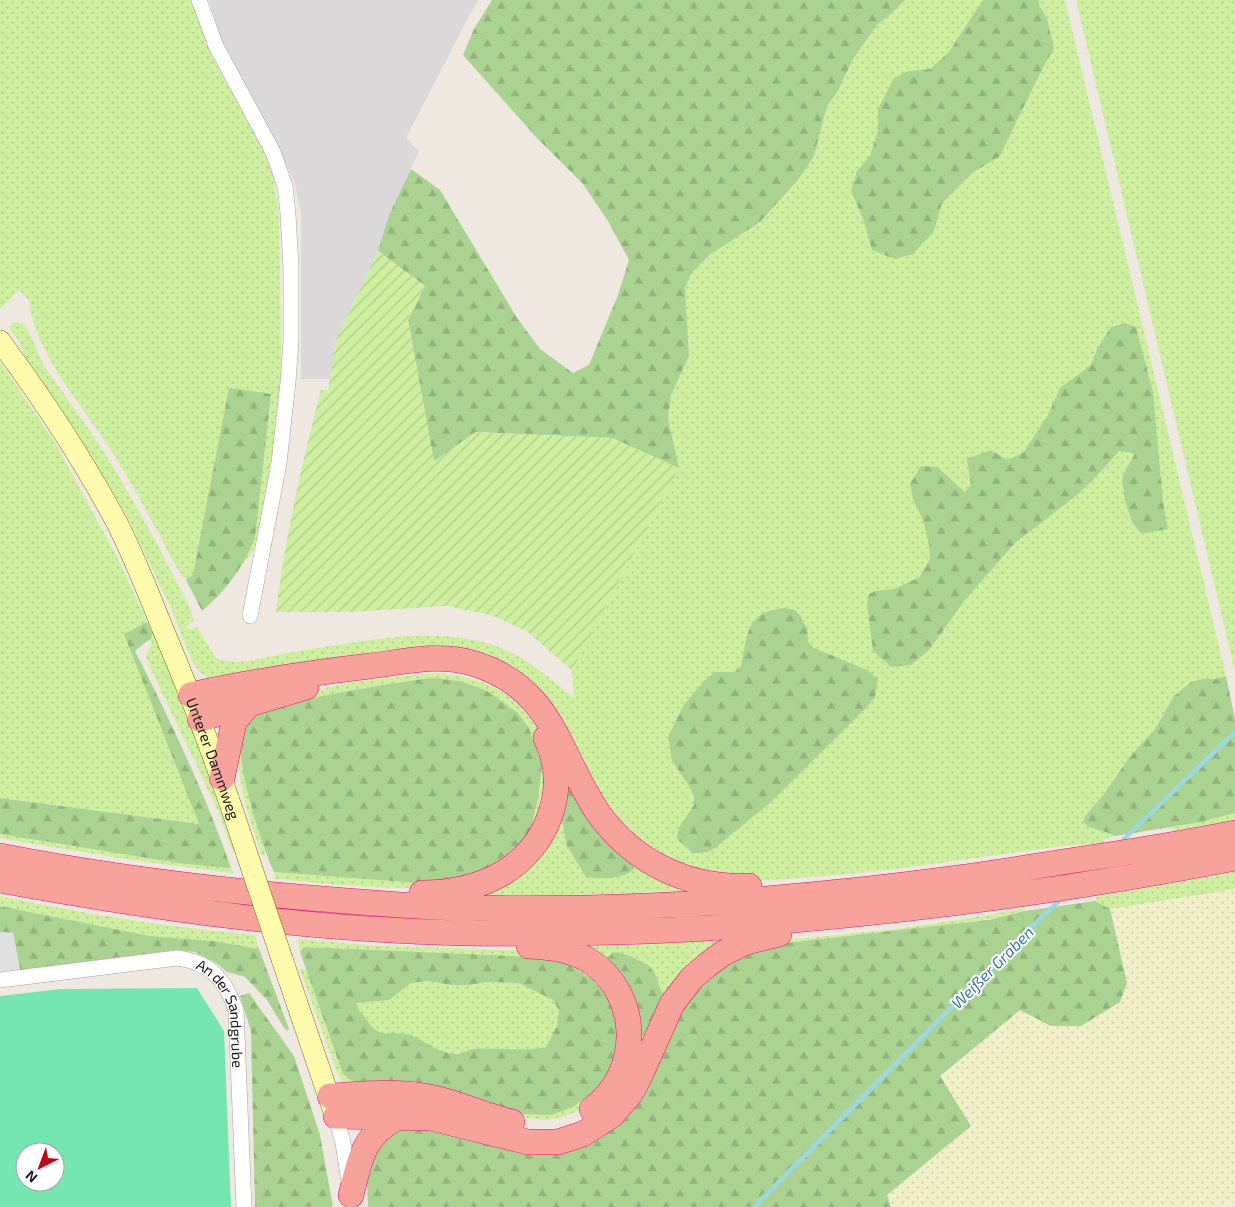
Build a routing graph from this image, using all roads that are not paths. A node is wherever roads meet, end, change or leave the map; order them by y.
1 (199, 0) edge
2 (0, 341) edge
3 (250, 616) dead end
4 (191, 694) junction
5 (248, 705) junction
6 (200, 719) junction
7 (222, 778) junction
8 (1235, 833) edge
9 (0, 856) edge
10 (1235, 858) edge
11 (0, 880) edge
12 (845, 891) junction
13 (320, 898) junction
14 (818, 918) junction
15 (464, 933) junction
16 (0, 980) edge
17 (333, 1106) junction
18 (396, 1118) junction
19 (351, 1201) edge
20 (244, 1207) edge

1 - 3 street
2 - 4 main road, Unterer Dammweg
4 - 6 main road, Unterer Dammweg
4 - 12 highway
5 - 6 highway
5 - 7 highway
5 - 13 highway
6 - 7 main road, Unterer Dammweg
7 - 17 main road, Unterer Dammweg, bridge
8 - 12 highway
9 - 13 highway
10 - 14 highway
11 - 15 highway
12 - 13 highway
14 - 15 highway
14 - 18 highway
15 - 17 highway
16 - 20 street, An der Sandgrube
17 - 18 highway
17 - 19 street, Unterer Dammweg
18 - 19 highway

